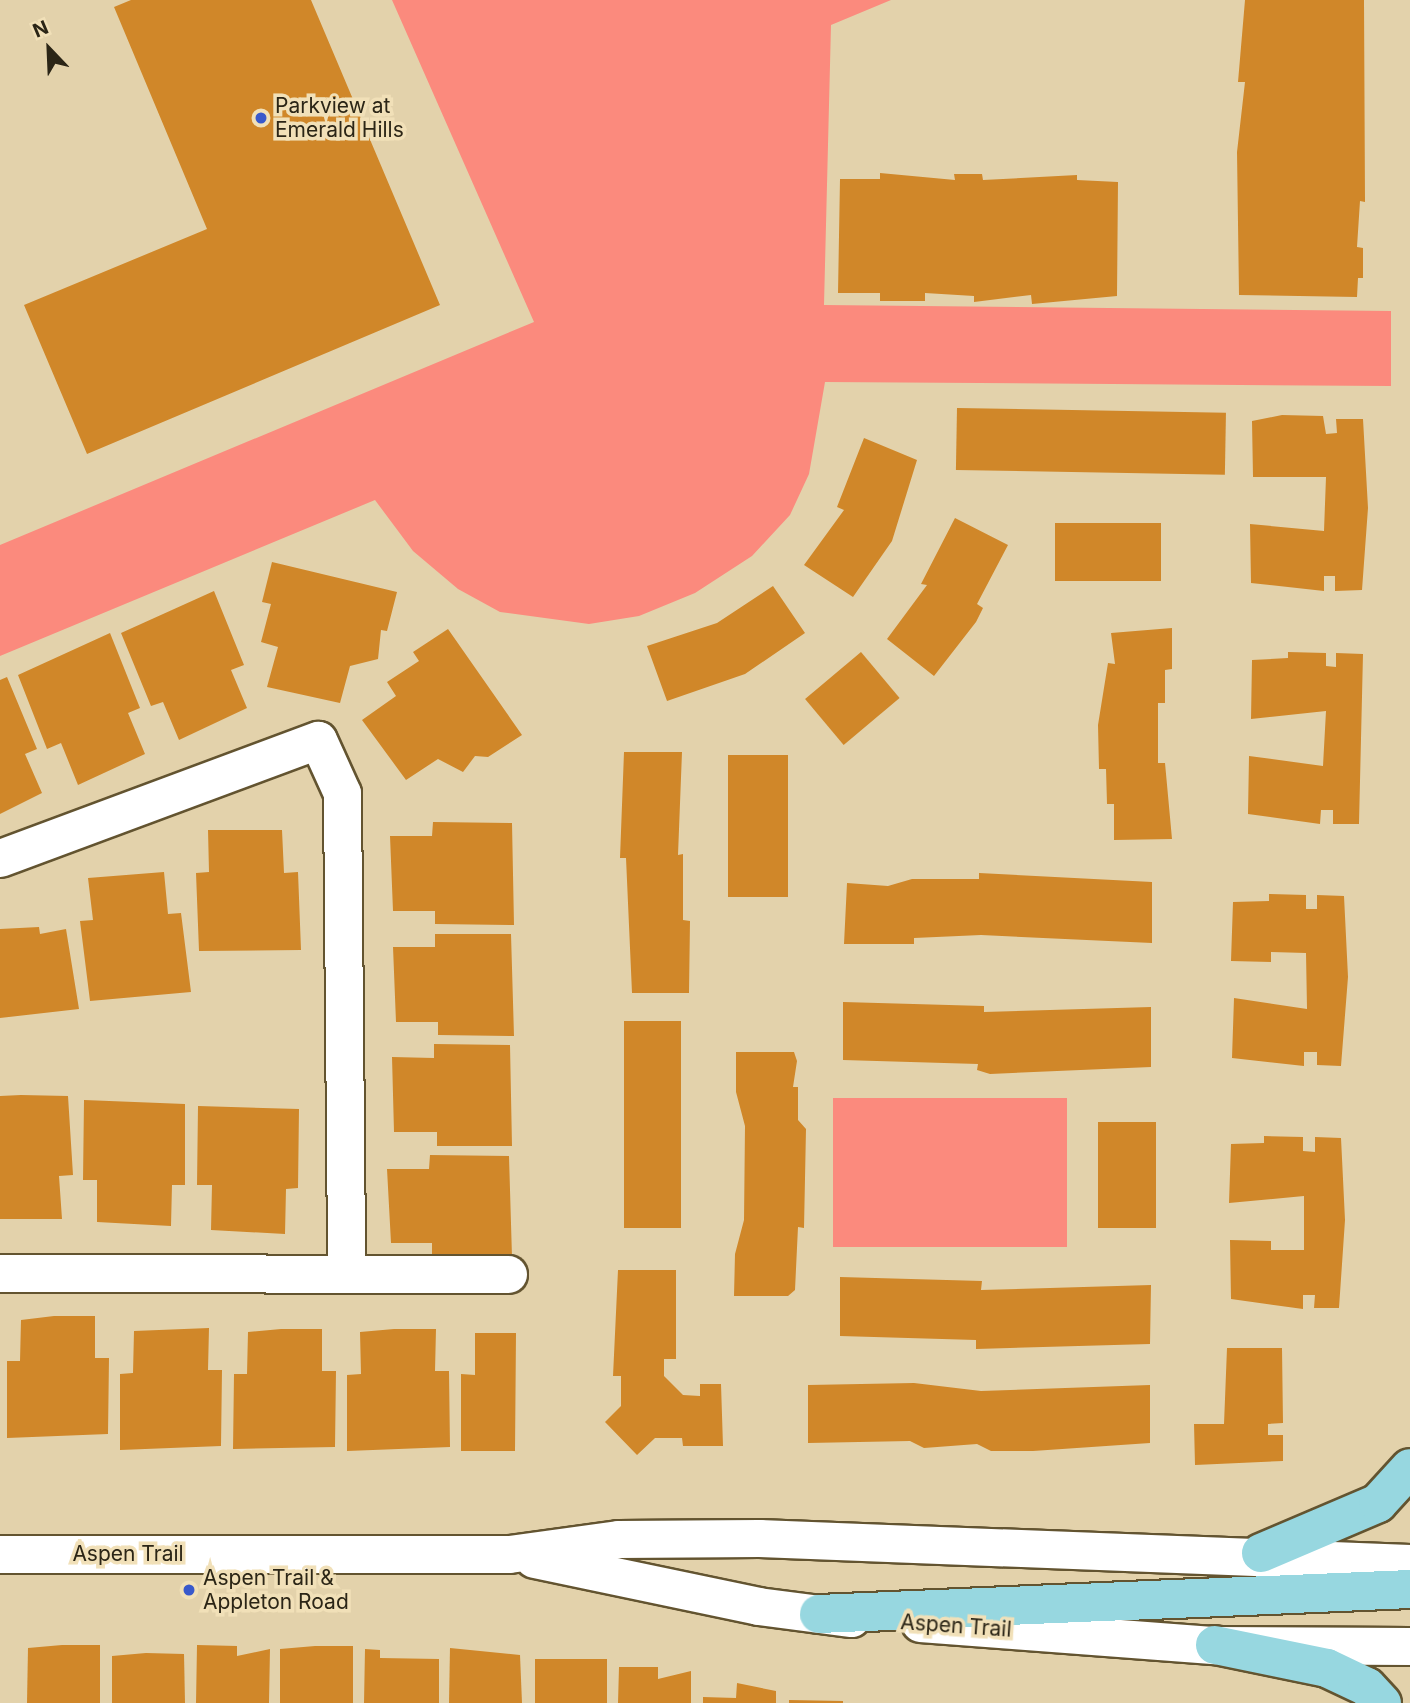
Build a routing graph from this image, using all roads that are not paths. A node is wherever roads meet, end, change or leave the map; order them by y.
1 (0, 858) edge
2 (346, 1270) junction
3 (0, 1273) edge
4 (508, 1274) dead end
5 (1410, 1468) edge
6 (1261, 1553) junction
7 (0, 1554) edge
8 (509, 1554) junction
9 (1410, 1563) edge
10 (1410, 1589) edge
11 (819, 1614) junction
12 (1215, 1645) junction
13 (1410, 1646) edge
14 (1382, 1703) edge

1 - 2 street
2 - 3 street
2 - 4 street
5 - 6 main road
6 - 8 street, Aspen Trail
6 - 9 street, Aspen Trail
7 - 8 street, Aspen Trail
8 - 11 street, Aspen Trail
10 - 11 main road
11 - 12 street, Aspen Trail
12 - 13 street, Aspen Trail
12 - 14 main road

